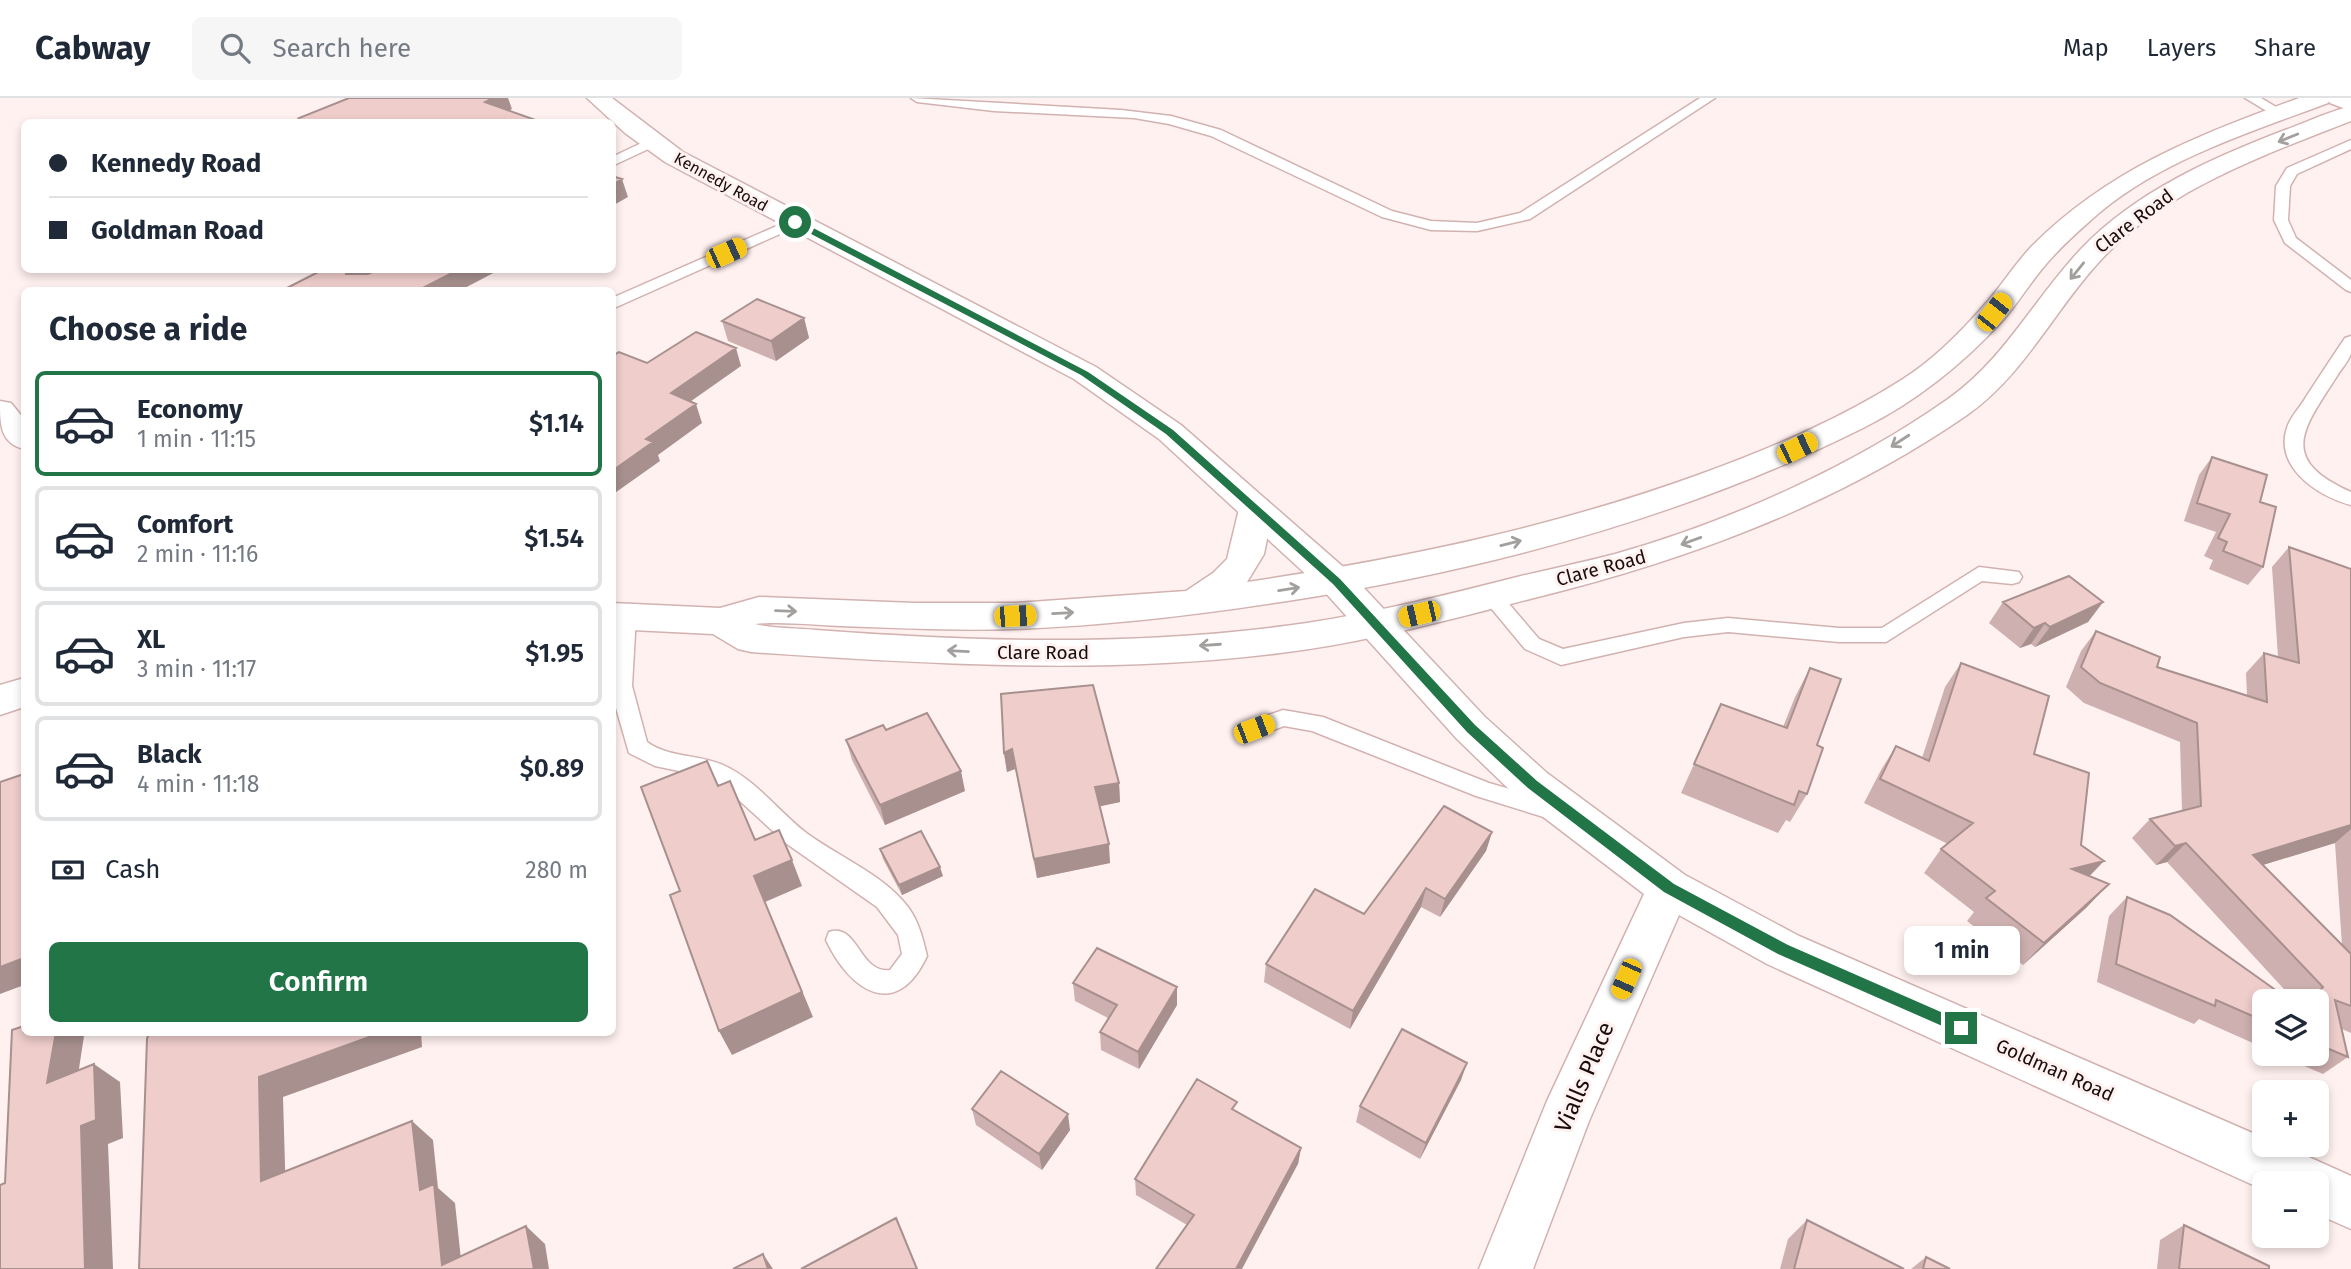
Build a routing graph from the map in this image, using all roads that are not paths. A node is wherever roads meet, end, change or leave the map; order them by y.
1 (598, 98) edge
2 (917, 98) edge
3 (1709, 98) edge
4 (2251, 98) edge
5 (2320, 98) edge
6 (2337, 98) edge
7 (2351, 104) edge
8 (2280, 113) junction
9 (2351, 113) edge
10 (652, 142) junction
11 (2351, 144) edge
12 (616, 160) edge
13 (795, 222) junction
14 (2351, 287) edge
15 (616, 302) edge
16 (2351, 341) edge
17 (0, 410) edge
18 (21, 435) edge
19 (2351, 499) edge
20 (1256, 509) junction
21 (2012, 577) dead end
22 (1336, 581) junction
23 (1491, 597) junction
24 (1193, 603) junction
25 (619, 616) edge
26 (720, 621) junction
27 (1375, 624) junction
28 (21, 693) edge
29 (0, 700) edge
30 (1254, 729) dead end
31 (1572, 817) junction
32 (1669, 888) junction
33 (838, 940) dead end
34 (2281, 1171) edge
35 (2329, 1192) edge
36 (2351, 1202) edge
37 (1506, 1269) edge

1 - 10 street, Kennedy Road
2 - 3 lane
4 - 8 lane
5 - 8 street, Clare Road
6 - 7 street
22 -> 8 street, Clare Road
9 -> 23 street, Clare Road
10 - 12 lane
10 - 13 street, Kennedy Road
11 - 14 lane
13 - 15 lane
13 - 20 street, Kennedy Road
16 - 19 lane
17 - 18 street
20 - 22 street, Kennedy Road
20 - 24 street
21 - 23 lane
24 -> 22 street, Clare Road
22 - 27 street, Kennedy Road
23 - 27 street, Clare Road
26 -> 24 street, Clare Road
25 - 26 street, Clare Road
25 - 33 lane
27 -> 26 street, Clare Road
27 - 31 street, Goldman Road
28 - 29 street
30 - 31 lane
31 - 32 street, Goldman Road
32 - 34 street, Goldman Road
32 - 37 street, Vialls Place
35 - 36 street

